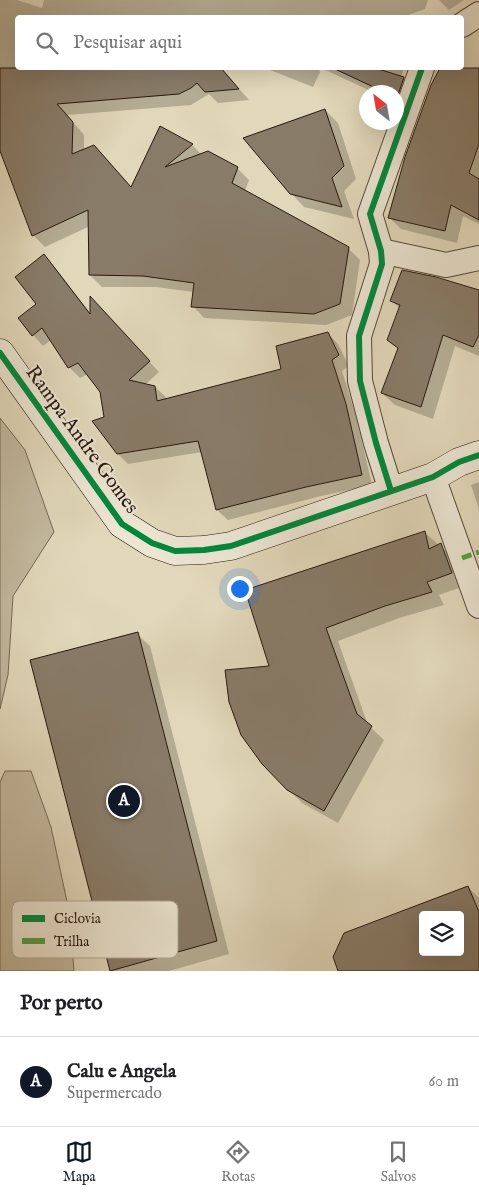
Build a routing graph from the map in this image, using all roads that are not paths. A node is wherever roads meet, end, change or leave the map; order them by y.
1 (479, 14) edge
2 (464, 24) edge
3 (421, 70) edge
4 (381, 251) junction
5 (479, 258) edge
6 (0, 353) edge
7 (479, 456) edge
8 (433, 477) junction
9 (392, 491) junction
10 (479, 606) edge

1 - 2 street
3 - 4 street
4 - 5 street
4 - 9 street
6 - 9 street, Rampa Andre Gomes
7 - 8 street, Rampa Andre Gomes
8 - 9 street, Rampa Andre Gomes
8 - 10 street

